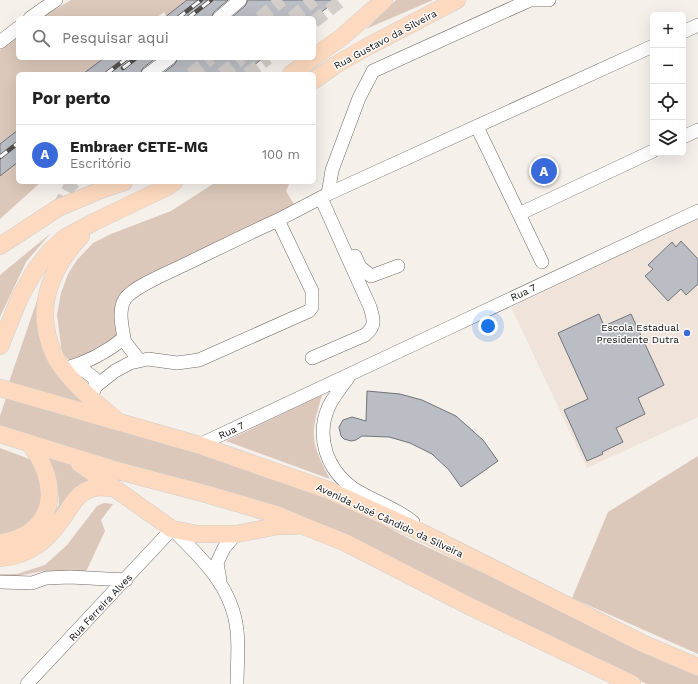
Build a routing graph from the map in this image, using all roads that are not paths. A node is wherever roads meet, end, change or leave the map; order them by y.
1 (56, 0) edge
2 (240, 0) edge
3 (384, 0) edge
4 (549, 0) edge
5 (453, 2) edge
6 (33, 16) edge
7 (222, 16) edge
8 (698, 25) edge
9 (16, 30) edge
10 (686, 31) edge
11 (0, 42) edge
12 (650, 47) edge
13 (316, 56) edge
14 (167, 60) edge
15 (310, 60) edge
16 (151, 72) edge
17 (294, 72) edge
18 (316, 79) edge
19 (477, 127) junction
20 (698, 130) edge
21 (686, 136) edge
22 (650, 152) edge
23 (118, 184) edge
24 (171, 184) edge
25 (325, 196) junction
26 (698, 211) edge
27 (519, 214) junction
28 (278, 220) junction
29 (94, 222) junction
30 (0, 246) edge
31 (542, 262) dead end
32 (398, 266) dead end
33 (124, 338) junction
34 (0, 346) edge
35 (312, 358) dead end
36 (139, 360) junction
37 (70, 367) junction
38 (350, 376) junction
39 (0, 388) edge
40 (322, 388) junction
41 (93, 392) junction
42 (329, 405) junction
43 (119, 423) junction
44 (0, 434) edge
45 (25, 441) junction
46 (199, 445) junction
47 (64, 453) junction
48 (114, 488) junction
49 (306, 526) junction
50 (172, 529) junction
51 (236, 534) junction
52 (427, 536) junction
53 (0, 544) edge
54 (0, 558) edge
55 (126, 580) junction
56 (0, 582) edge
57 (221, 583) junction
58 (698, 667) edge
59 (27, 684) edge
60 (237, 684) edge
61 (632, 684) edge

1 - 6 street
2 - 7 street
3 - 13 main road
4 - 25 street
5 - 18 main road, Rua Gustavo da Silveira
8 - 10 street
9 - 11 street
12 - 19 street
14 - 16 street
15 - 17 main road
19 - 25 street
19 - 27 street
20 - 21 street
22 - 27 street
23 - 30 main road
24 - 29 main road
25 - 28 street
25 - 32 street
25 - 35 street
26 - 38 street, Rua 7
27 - 31 street
28 - 33 street
28 - 36 street
29 - 34 main road
29 - 37 main road
33 - 36 street
33 - 37 street
36 - 41 street
37 - 41 main road
38 - 40 street, Rua 7
38 - 42 street, Rua 7
39 - 43 main road, Avenida José Cândido da Silveira
40 - 42 street
40 - 46 street, Rua 7
41 - 43 main road
42 - 52 street, Rua 7
43 - 46 main road, Avenida José Cândido da Silveira
44 - 45 main road
45 - 47 main road
45 - 53 main road
46 - 52 main road, Avenida José Cândido da Silveira
47 - 48 main road
47 - 49 main road
48 - 50 main road
48 - 54 main road
49 - 51 main road
49 - 61 main road
50 - 51 main road
50 - 55 street, Rua Ferreira Alves
50 - 57 street
51 - 57 street
52 - 58 main road, Avenida José Cândido da Silveira
55 - 56 street
55 - 59 street, Rua Ferreira Alves
57 - 60 street

